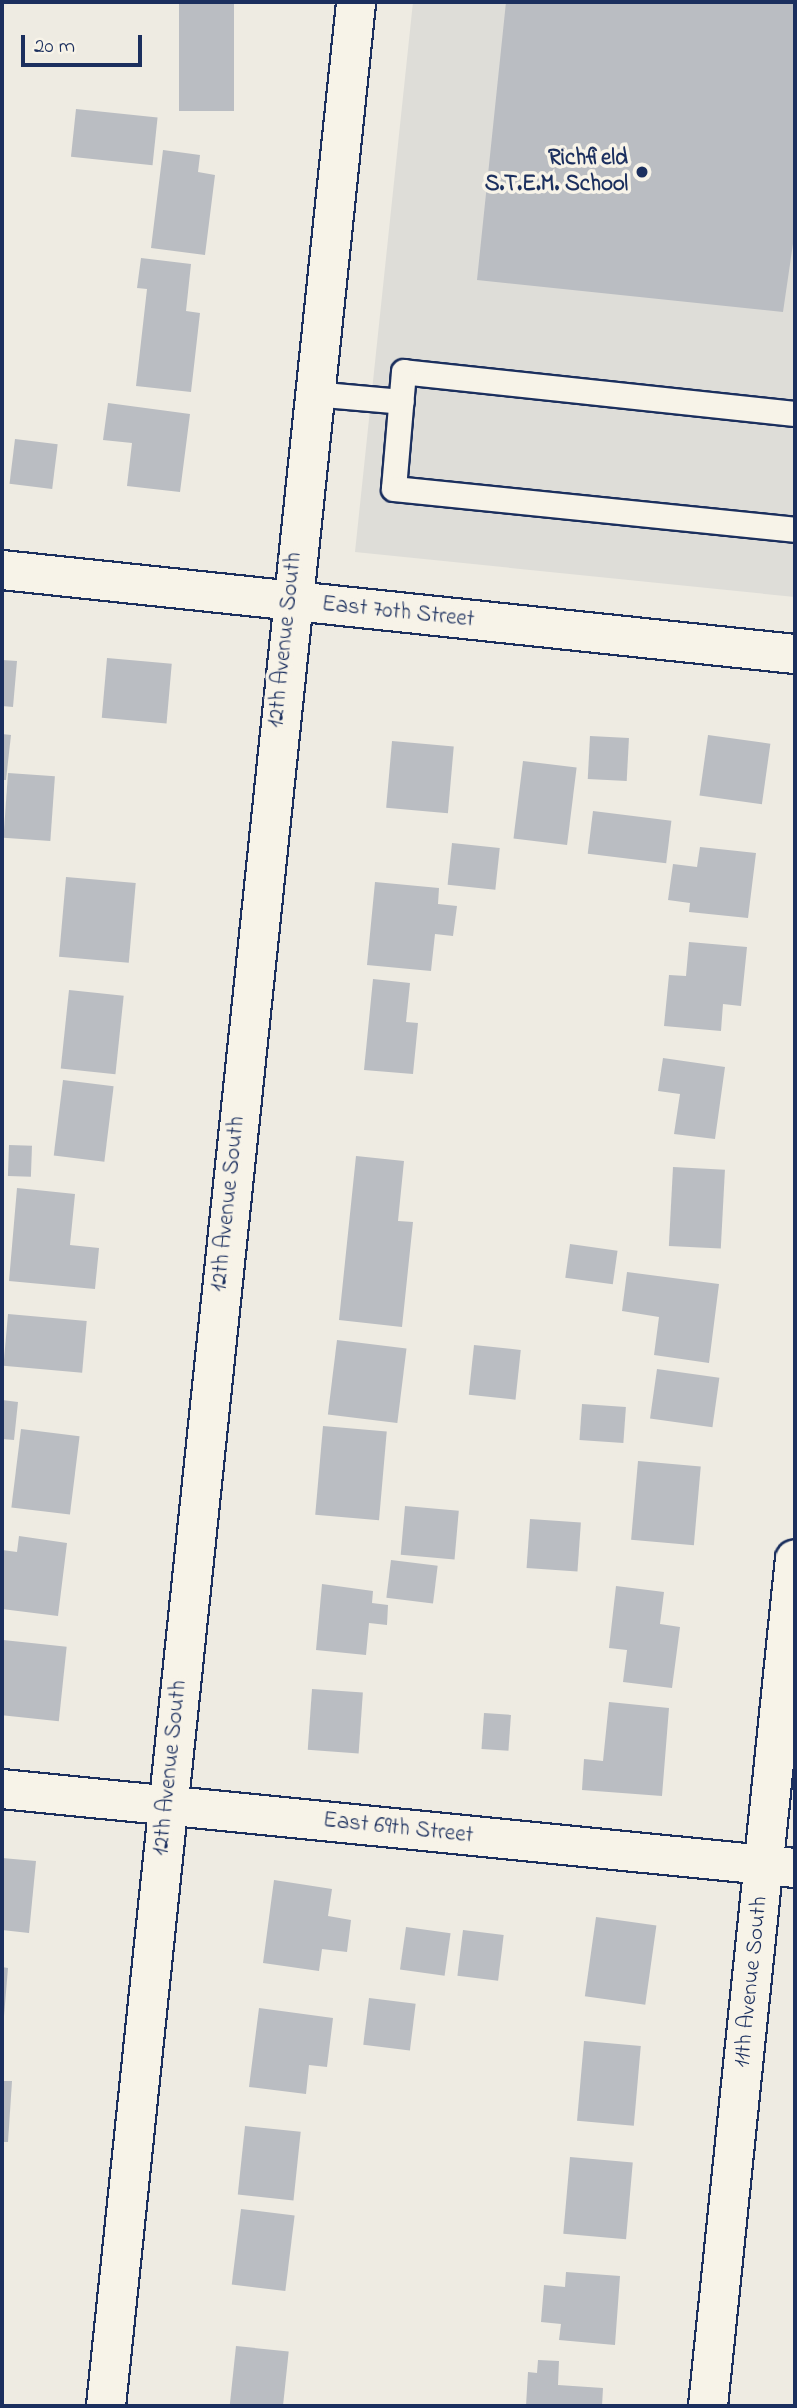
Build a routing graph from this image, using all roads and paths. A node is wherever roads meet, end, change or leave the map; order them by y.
1 (356, 2) edge
2 (313, 394) junction
3 (401, 402) junction
4 (795, 414) edge
5 (795, 530) edge
6 (2, 570) edge
7 (290, 602) junction
8 (795, 654) edge
9 (795, 1559) edge
10 (2, 1789) edge
11 (167, 1807) junction
12 (780, 1867) edge
13 (106, 2406) edge
14 (708, 2406) edge

1 - 2 street, 12th Avenue South
2 - 3 lane
2 - 7 street, 12th Avenue South
3 - 4 lane
3 - 5 lane
6 - 7 street, East 70th Street
7 - 8 street, East 70th Street
7 - 11 street, 12th Avenue South
9 - 12 street, 11th Avenue South
10 - 11 street, East 69th Street
11 - 12 street, East 69th Street
11 - 13 street, 12th Avenue South
12 - 14 street, 11th Avenue South

